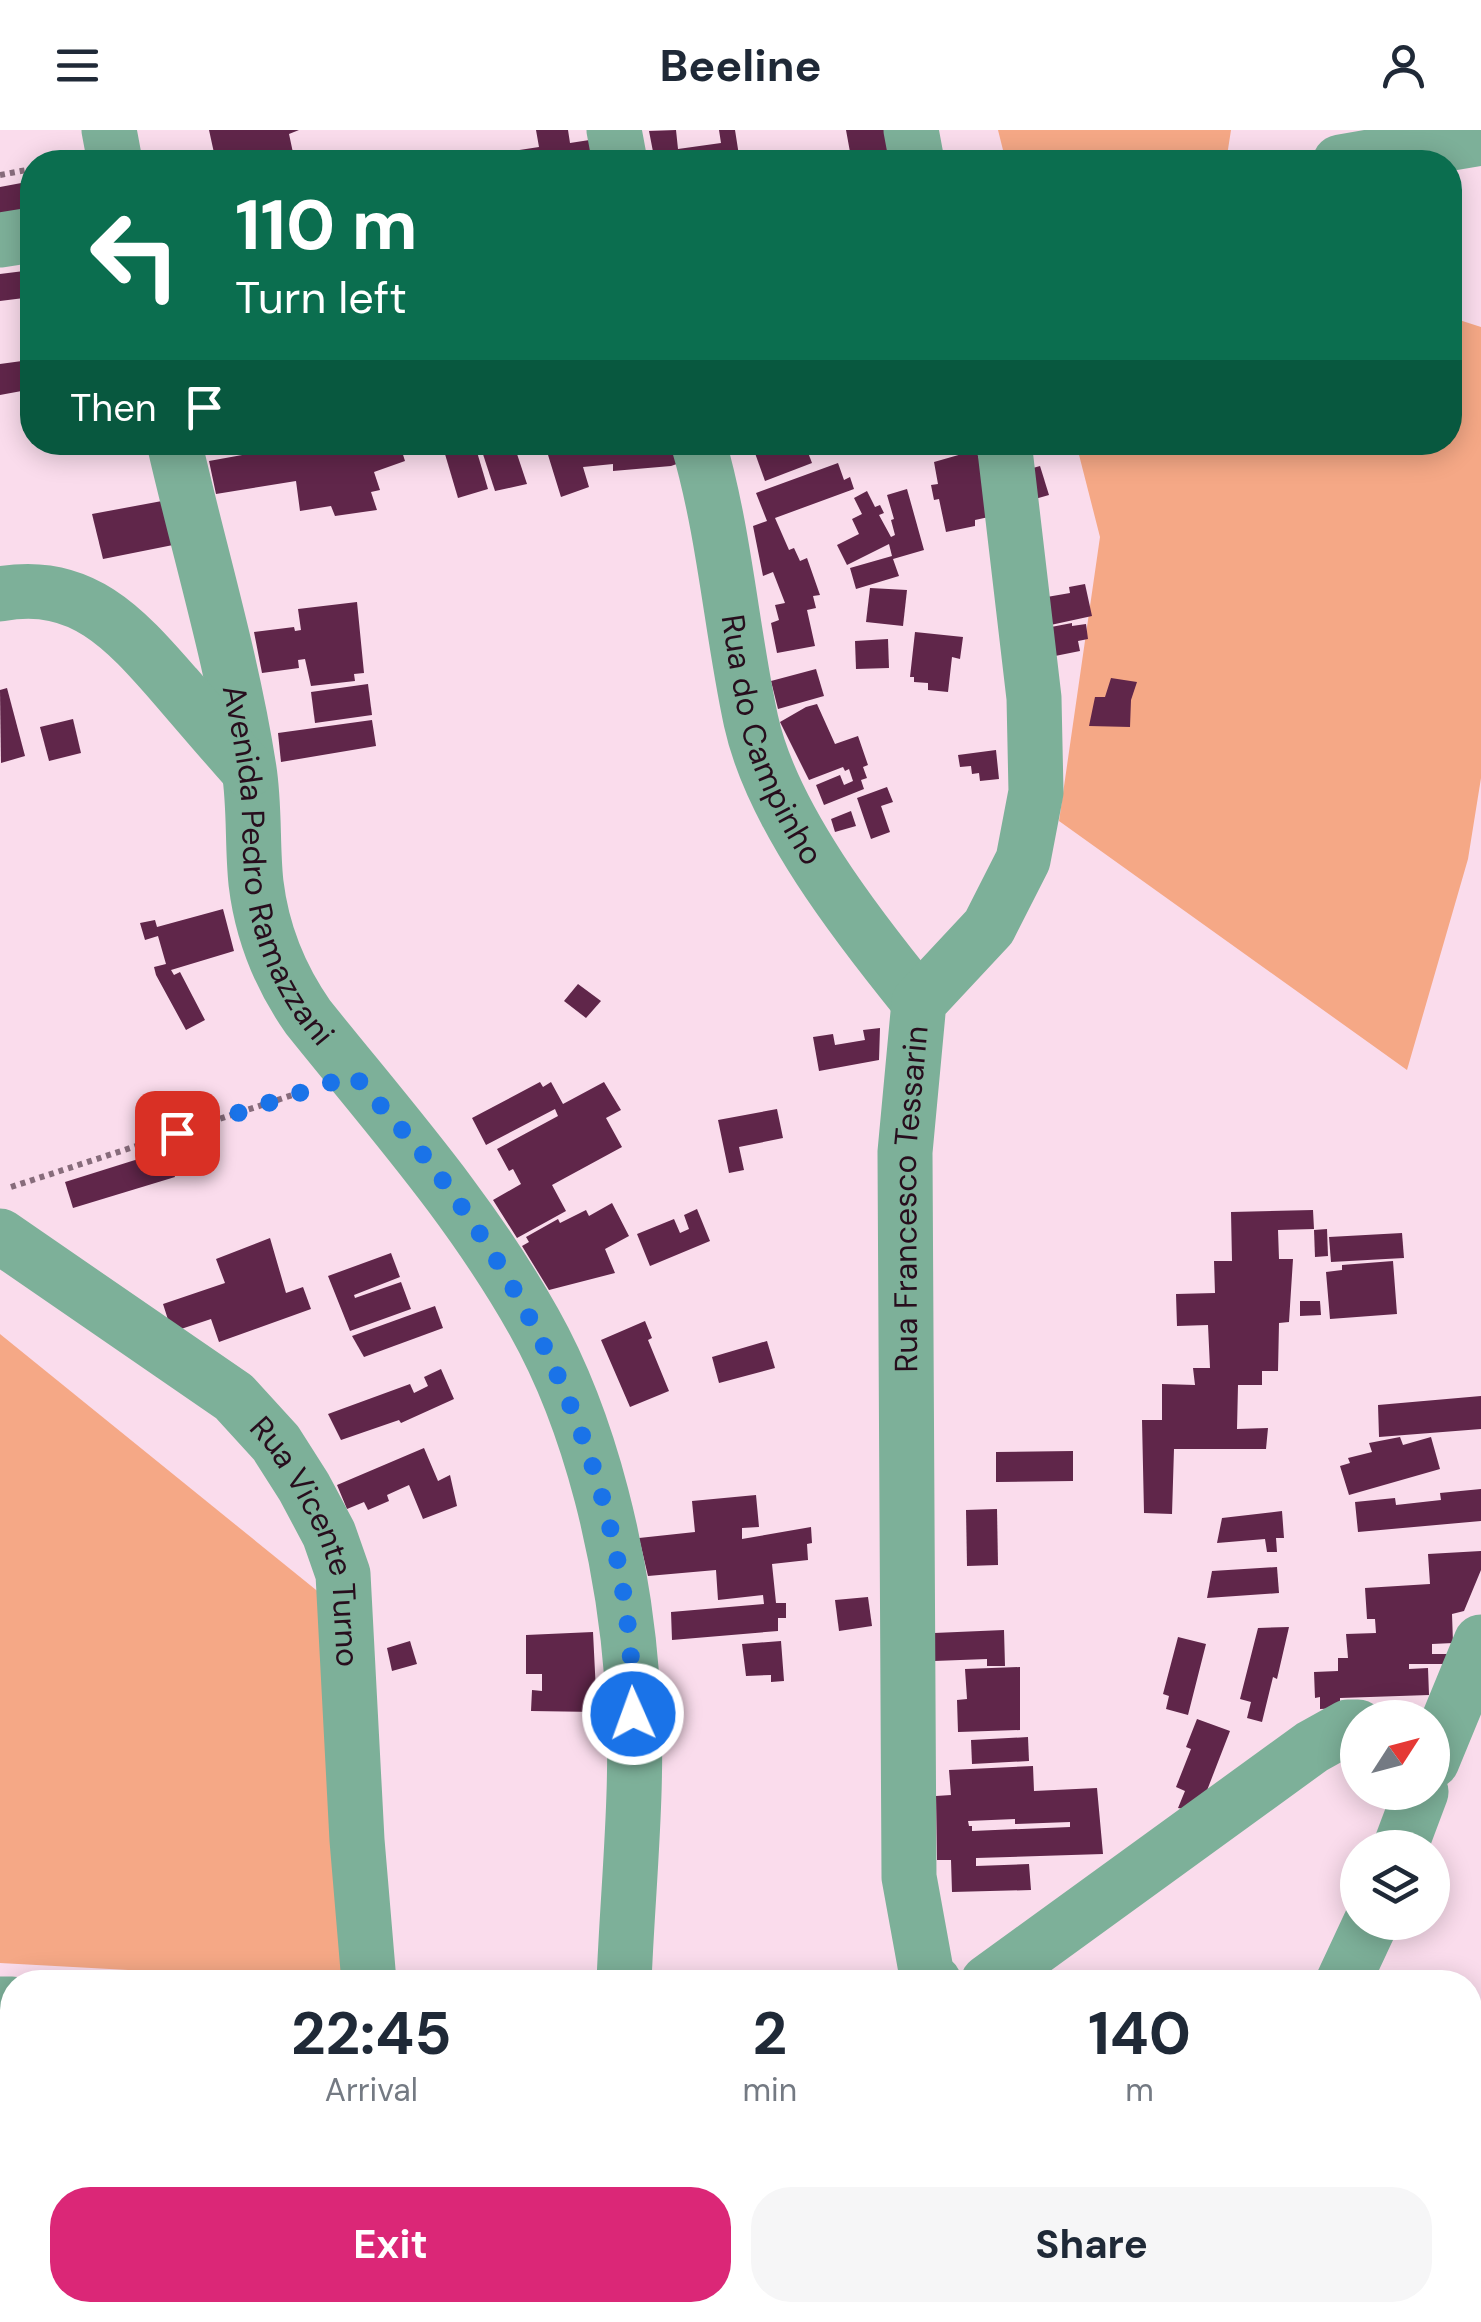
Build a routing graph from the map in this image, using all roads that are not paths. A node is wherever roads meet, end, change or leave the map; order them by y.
1 (1481, 138) edge
2 (1410, 150) edge
3 (177, 455) edge
4 (701, 455) edge
5 (1006, 455) edge
6 (0, 594) edge
7 (250, 772) junction
8 (919, 1002) junction
9 (0, 1236) edge
10 (1481, 1642) edge
11 (1340, 1731) edge
12 (1450, 1734) edge
13 (1362, 1940) edge
14 (368, 1970) edge
15 (625, 1970) edge
16 (926, 1970) edge
17 (1005, 1970) edge
18 (1348, 1970) edge

1 - 2 street
3 - 7 street, Avenida Pedro Ramazzani
4 - 8 street, Rua do Campinho
5 - 8 street, Rua Francesco Tessarin
6 - 7 street
7 - 15 street, Avenida Pedro Ramazzani
8 - 16 street, Rua Francesco Tessarin
9 - 14 street, Rua Vicente Turno
10 - 12 street
11 - 17 street
13 - 18 street

